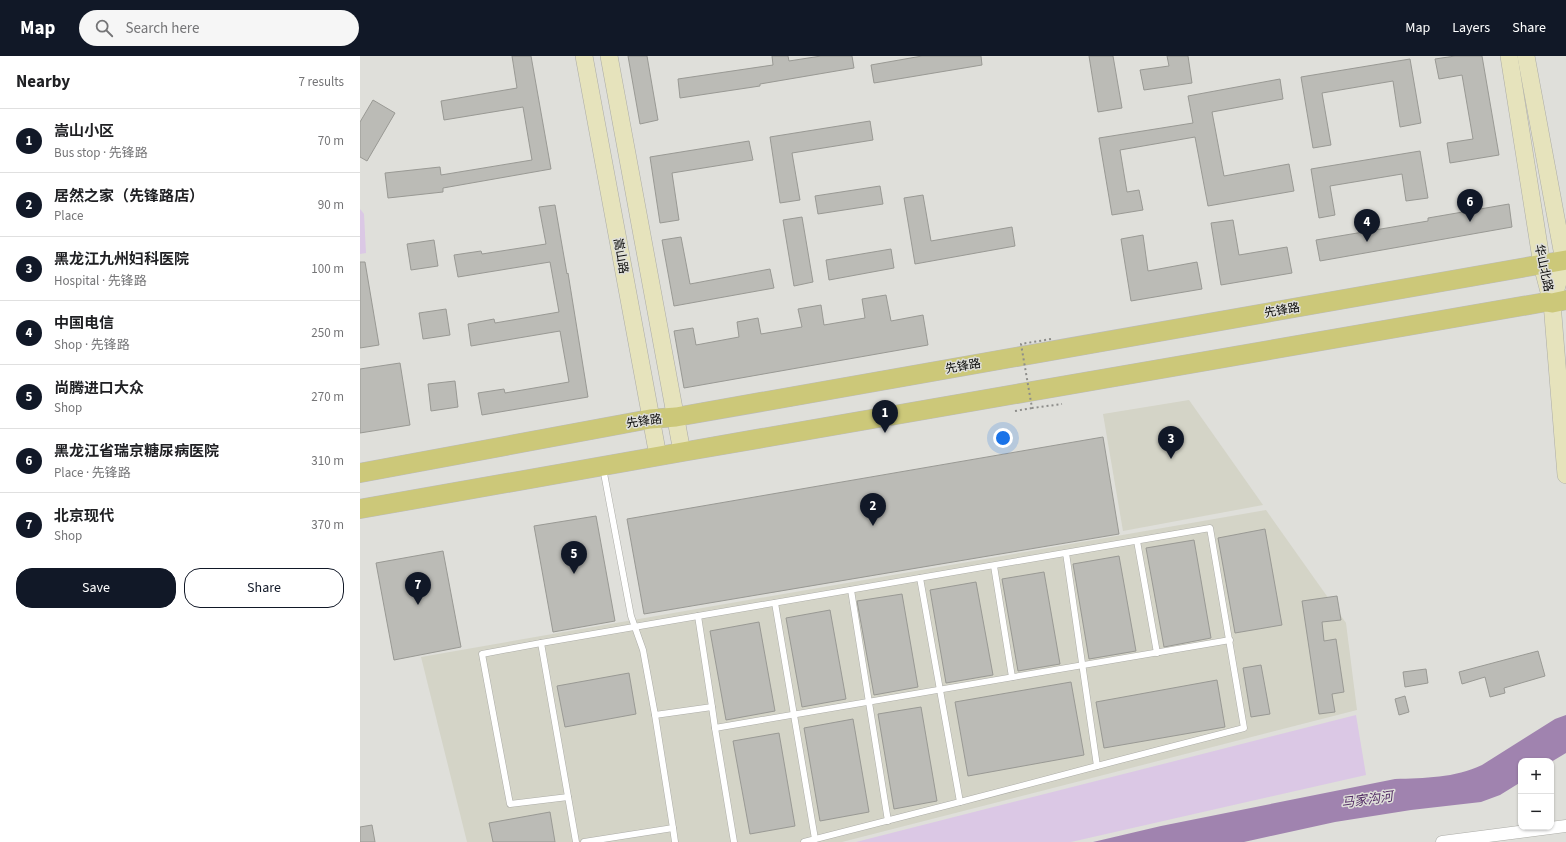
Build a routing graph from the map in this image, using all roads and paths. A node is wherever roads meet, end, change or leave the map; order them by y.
1 (584, 56) edge
2 (609, 56) edge
3 (1509, 56) edge
4 (1526, 56) edge
5 (1565, 261) edge
6 (1542, 265) junction
7 (1559, 302) edge
8 (1051, 339) dead end
9 (1062, 404) dead end
10 (1032, 408) junction
11 (1008, 411) dead end
12 (676, 417) junction
13 (650, 419) junction
14 (682, 452) junction
15 (658, 456) junction
16 (603, 466) junction
17 (360, 473) edge
18 (1566, 475) edge
19 (360, 509) edge
20 (1138, 541) junction
21 (1066, 553) junction
22 (994, 566) junction
23 (920, 578) junction
24 (851, 590) junction
25 (775, 603) junction
26 (698, 616) junction
27 (635, 627) junction
28 (1230, 640) junction
29 (541, 643) junction
30 (1157, 653) junction
31 (1083, 665) junction
32 (1012, 678) junction
33 (940, 690) junction
34 (869, 702) junction
35 (712, 707) junction
36 (655, 715) junction
37 (794, 715) junction
38 (715, 728) junction
39 (1097, 766) junction
40 (568, 796) junction
41 (960, 802) junction
42 (888, 820) junction
43 (1566, 826) edge
44 (673, 828) junction
45 (815, 839) junction
46 (576, 842) edge
47 (584, 842) edge
48 (676, 842) edge
49 (734, 842) edge
50 (804, 842) edge
51 (1442, 842) edge

1 - 13 main road, 嵩山路
2 - 12 main road, 嵩山路
3 - 6 main road, 华山北路
4 - 5 main road, 华山北路
5 - 6 main road, 先锋路
5 - 7 main road, 华山北路
6 - 7 main road, 华山北路
6 - 12 main road, 先锋路
7 - 14 main road
7 - 18 main road
8 - 10 path, bridge
9 - 10 path, bridge
10 - 11 path
12 - 13 main road, 先锋路
12 - 14 main road, 嵩山路
13 - 15 main road, 嵩山路
13 - 17 main road, 先锋路
14 - 15 main road
15 - 16 main road
16 - 19 main road
16 - 27 lane
20 - 21 lane
20 - 28 lane
20 - 30 lane
21 - 22 lane
21 - 31 lane
22 - 23 lane
22 - 32 lane
23 - 24 lane
23 - 33 lane
24 - 25 lane
24 - 34 lane
25 - 26 lane
25 - 37 lane
26 - 27 lane
26 - 35 lane
27 - 29 lane
27 - 36 lane
28 - 30 lane
28 - 39 lane
29 - 40 lane
29 - 40 lane
30 - 31 lane
31 - 32 lane
31 - 39 lane
32 - 33 lane
33 - 34 lane
33 - 41 lane
34 - 37 lane
34 - 42 lane
35 - 36 lane
35 - 38 lane
36 - 44 lane
37 - 38 lane
37 - 45 lane
38 - 49 lane
39 - 41 lane
40 - 46 lane
41 - 42 lane
42 - 45 lane
43 - 51 street
44 - 47 lane
44 - 48 lane
45 - 50 lane

